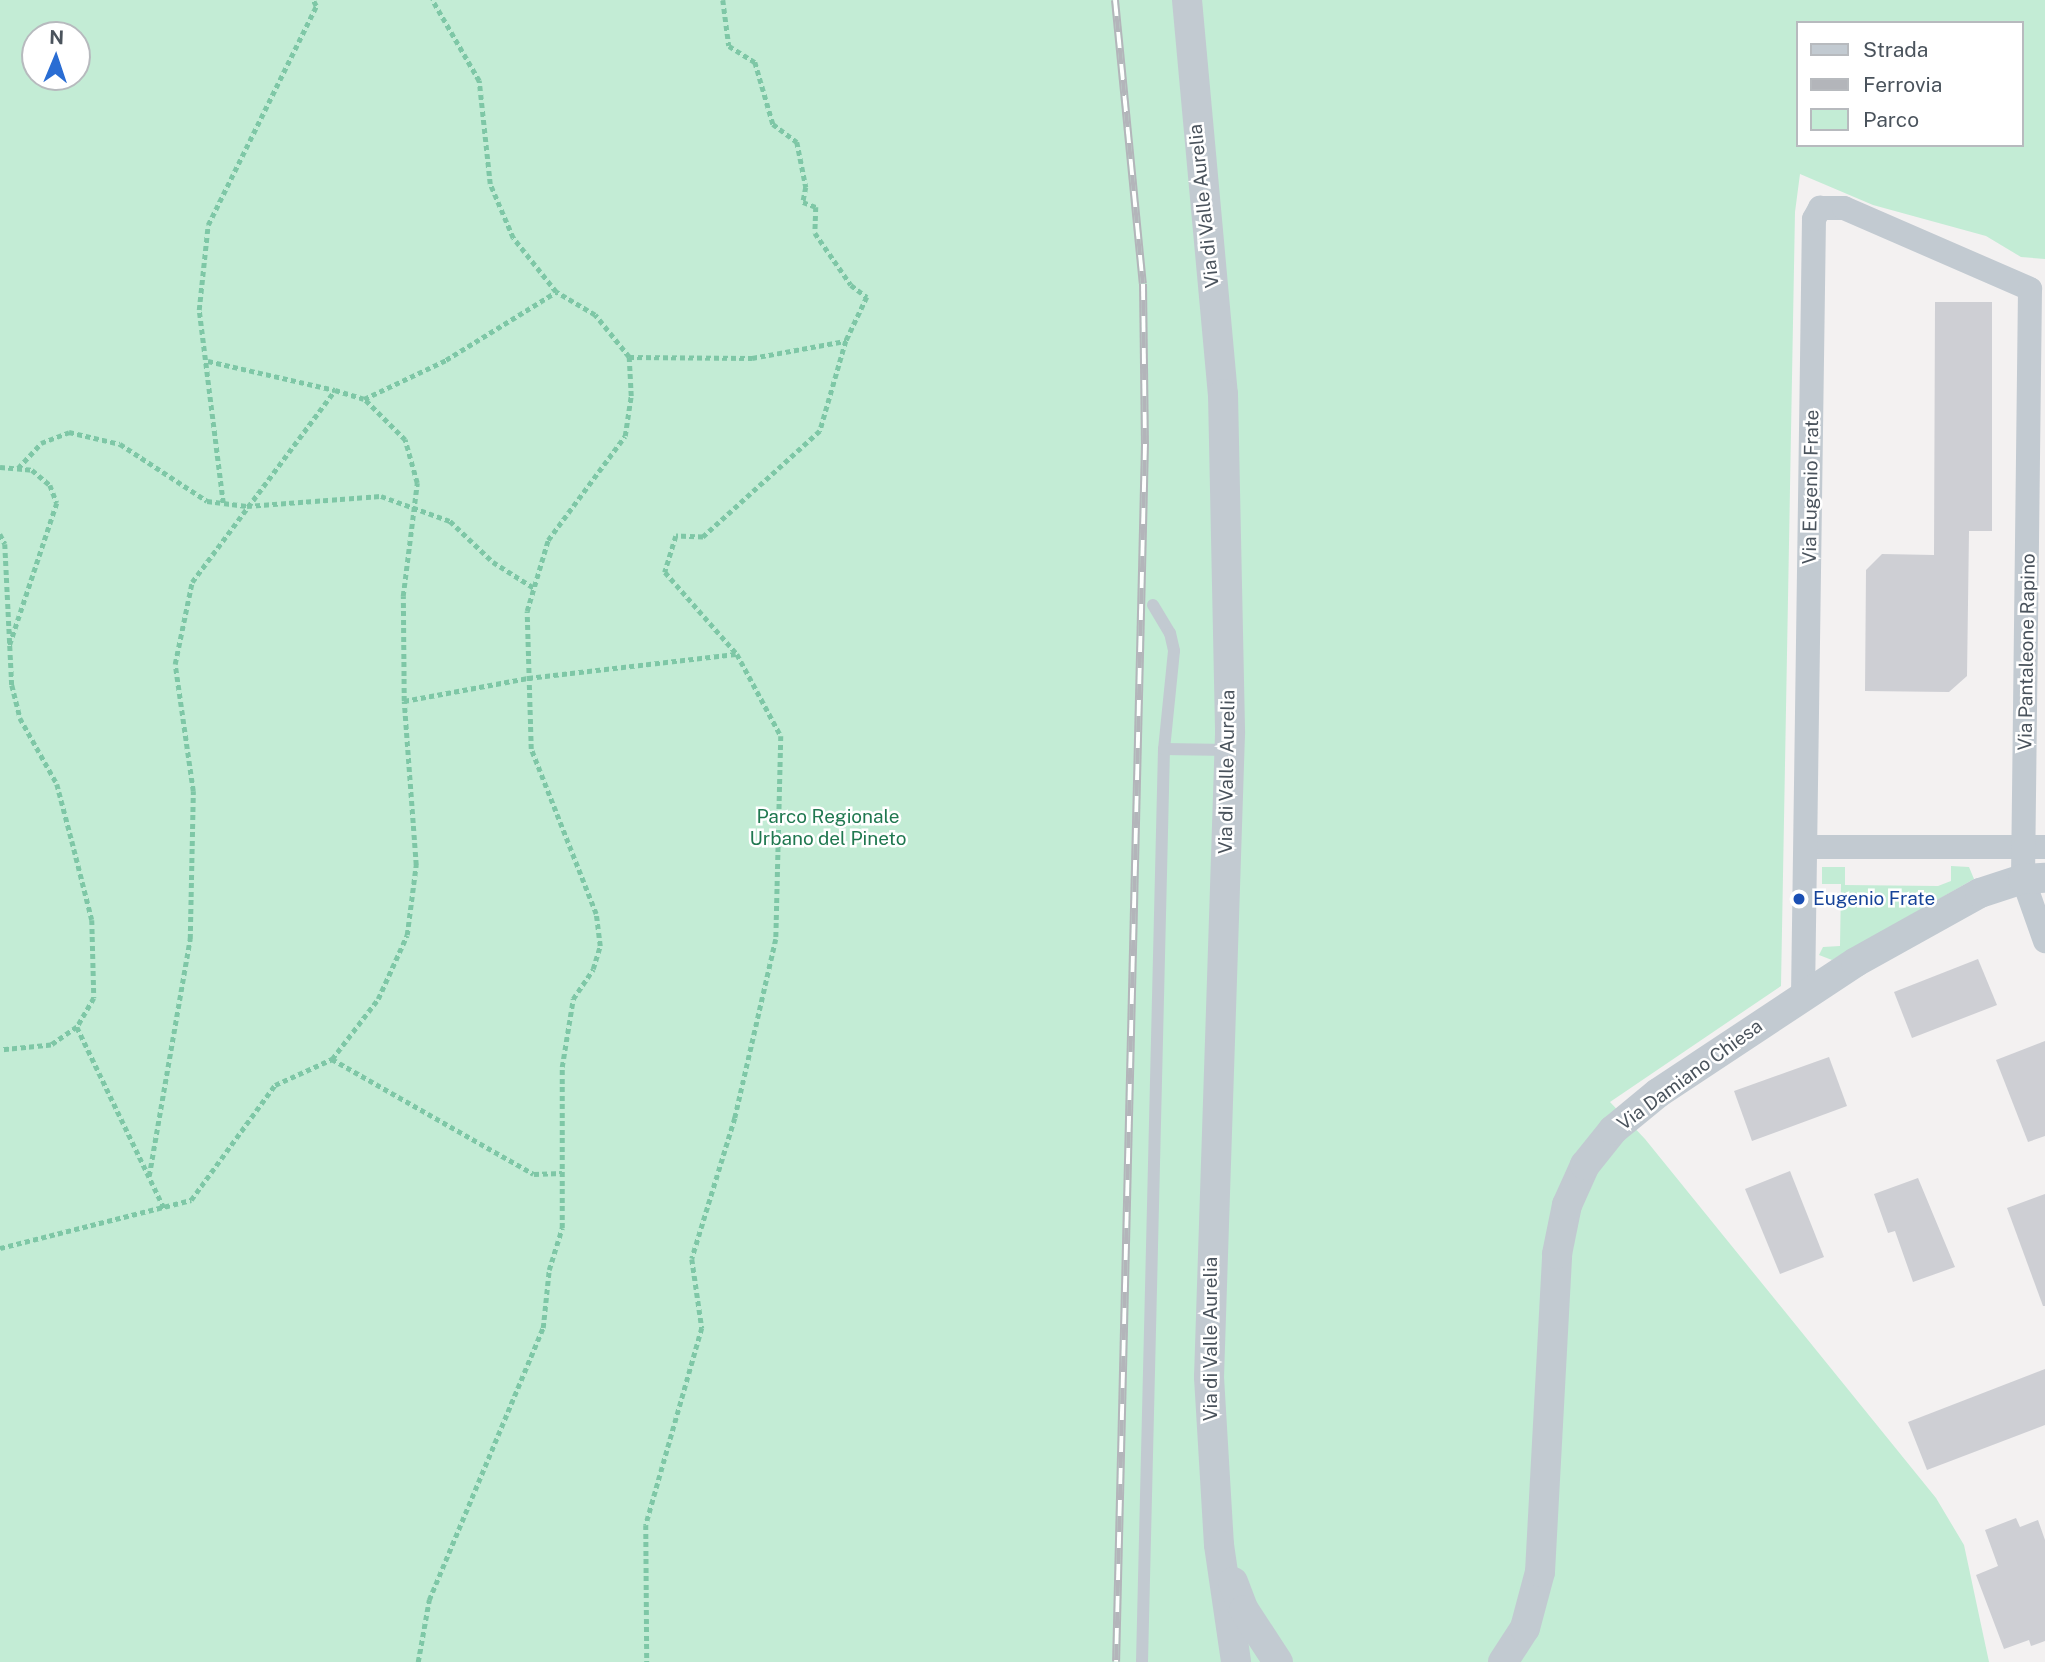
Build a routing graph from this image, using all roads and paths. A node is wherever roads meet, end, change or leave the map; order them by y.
1 (313, 0) edge
2 (432, 0) edge
3 (723, 0) edge
4 (1187, 0) edge
5 (2030, 289) joint
6 (556, 292) junction
7 (846, 341) junction
8 (629, 357) junction
9 (208, 361) junction
10 (335, 390) junction
11 (364, 399) junction
12 (0, 467) edge
13 (18, 468) junction
14 (223, 503) junction
15 (414, 505) junction
16 (247, 506) junction
17 (0, 534) edge
18 (534, 588) junction
19 (1153, 605) dead end
20 (8, 650) junction
21 (737, 654) junction
22 (528, 678) junction
23 (404, 701) junction
24 (1164, 749) junction
25 (1229, 750) junction
26 (1808, 847) junction
27 (2037, 863) edge
28 (2045, 941) edge
29 (1803, 996) junction
30 (77, 1027) junction
31 (0, 1050) edge
32 (332, 1059) junction
33 (562, 1173) junction
34 (149, 1176) junction
35 (164, 1208) junction
36 (0, 1248) edge
37 (1219, 1545) junction
38 (1504, 1659) edge
39 (418, 1662) edge
40 (648, 1662) edge
41 (1142, 1662) edge
42 (1236, 1662) edge
43 (1278, 1662) edge

1 - 9 path
2 - 6 path
3 - 7 path
4 - 25 street, Via di Valle Aurelia
5 - 26 street, Via Eugenio Frate
5 - 27 street, Via Pantaleone Rapino
6 - 8 path
6 - 11 path
7 - 8 path
7 - 21 path
8 - 18 path
9 - 10 path
9 - 14 path
10 - 11 path
10 - 16 path
11 - 15 path
12 - 13 path
13 - 14 path
13 - 20 path
14 - 16 path
15 - 16 path
15 - 18 path
15 - 23 path
16 - 34 path
17 - 20 path
18 - 22 path
19 - 24 lane
20 - 30 path
21 - 22 path
21 - 40 path
22 - 23 path
22 - 33 path
23 - 32 path
24 - 25 lane
24 - 41 lane
25 - 37 street, Via di Valle Aurelia
26 - 27 street
26 - 29 street, Via Eugenio Frate
27 - 28 street
27 - 29 street, Via Damiano Chiesa
29 - 38 street, Via Damiano Chiesa
30 - 31 path
30 - 34 path
32 - 33 path
32 - 35 path
33 - 39 path
34 - 35 path
35 - 36 path
37 - 42 street, Via di Valle Aurelia
37 - 43 street, Via di Valle Aurelia

